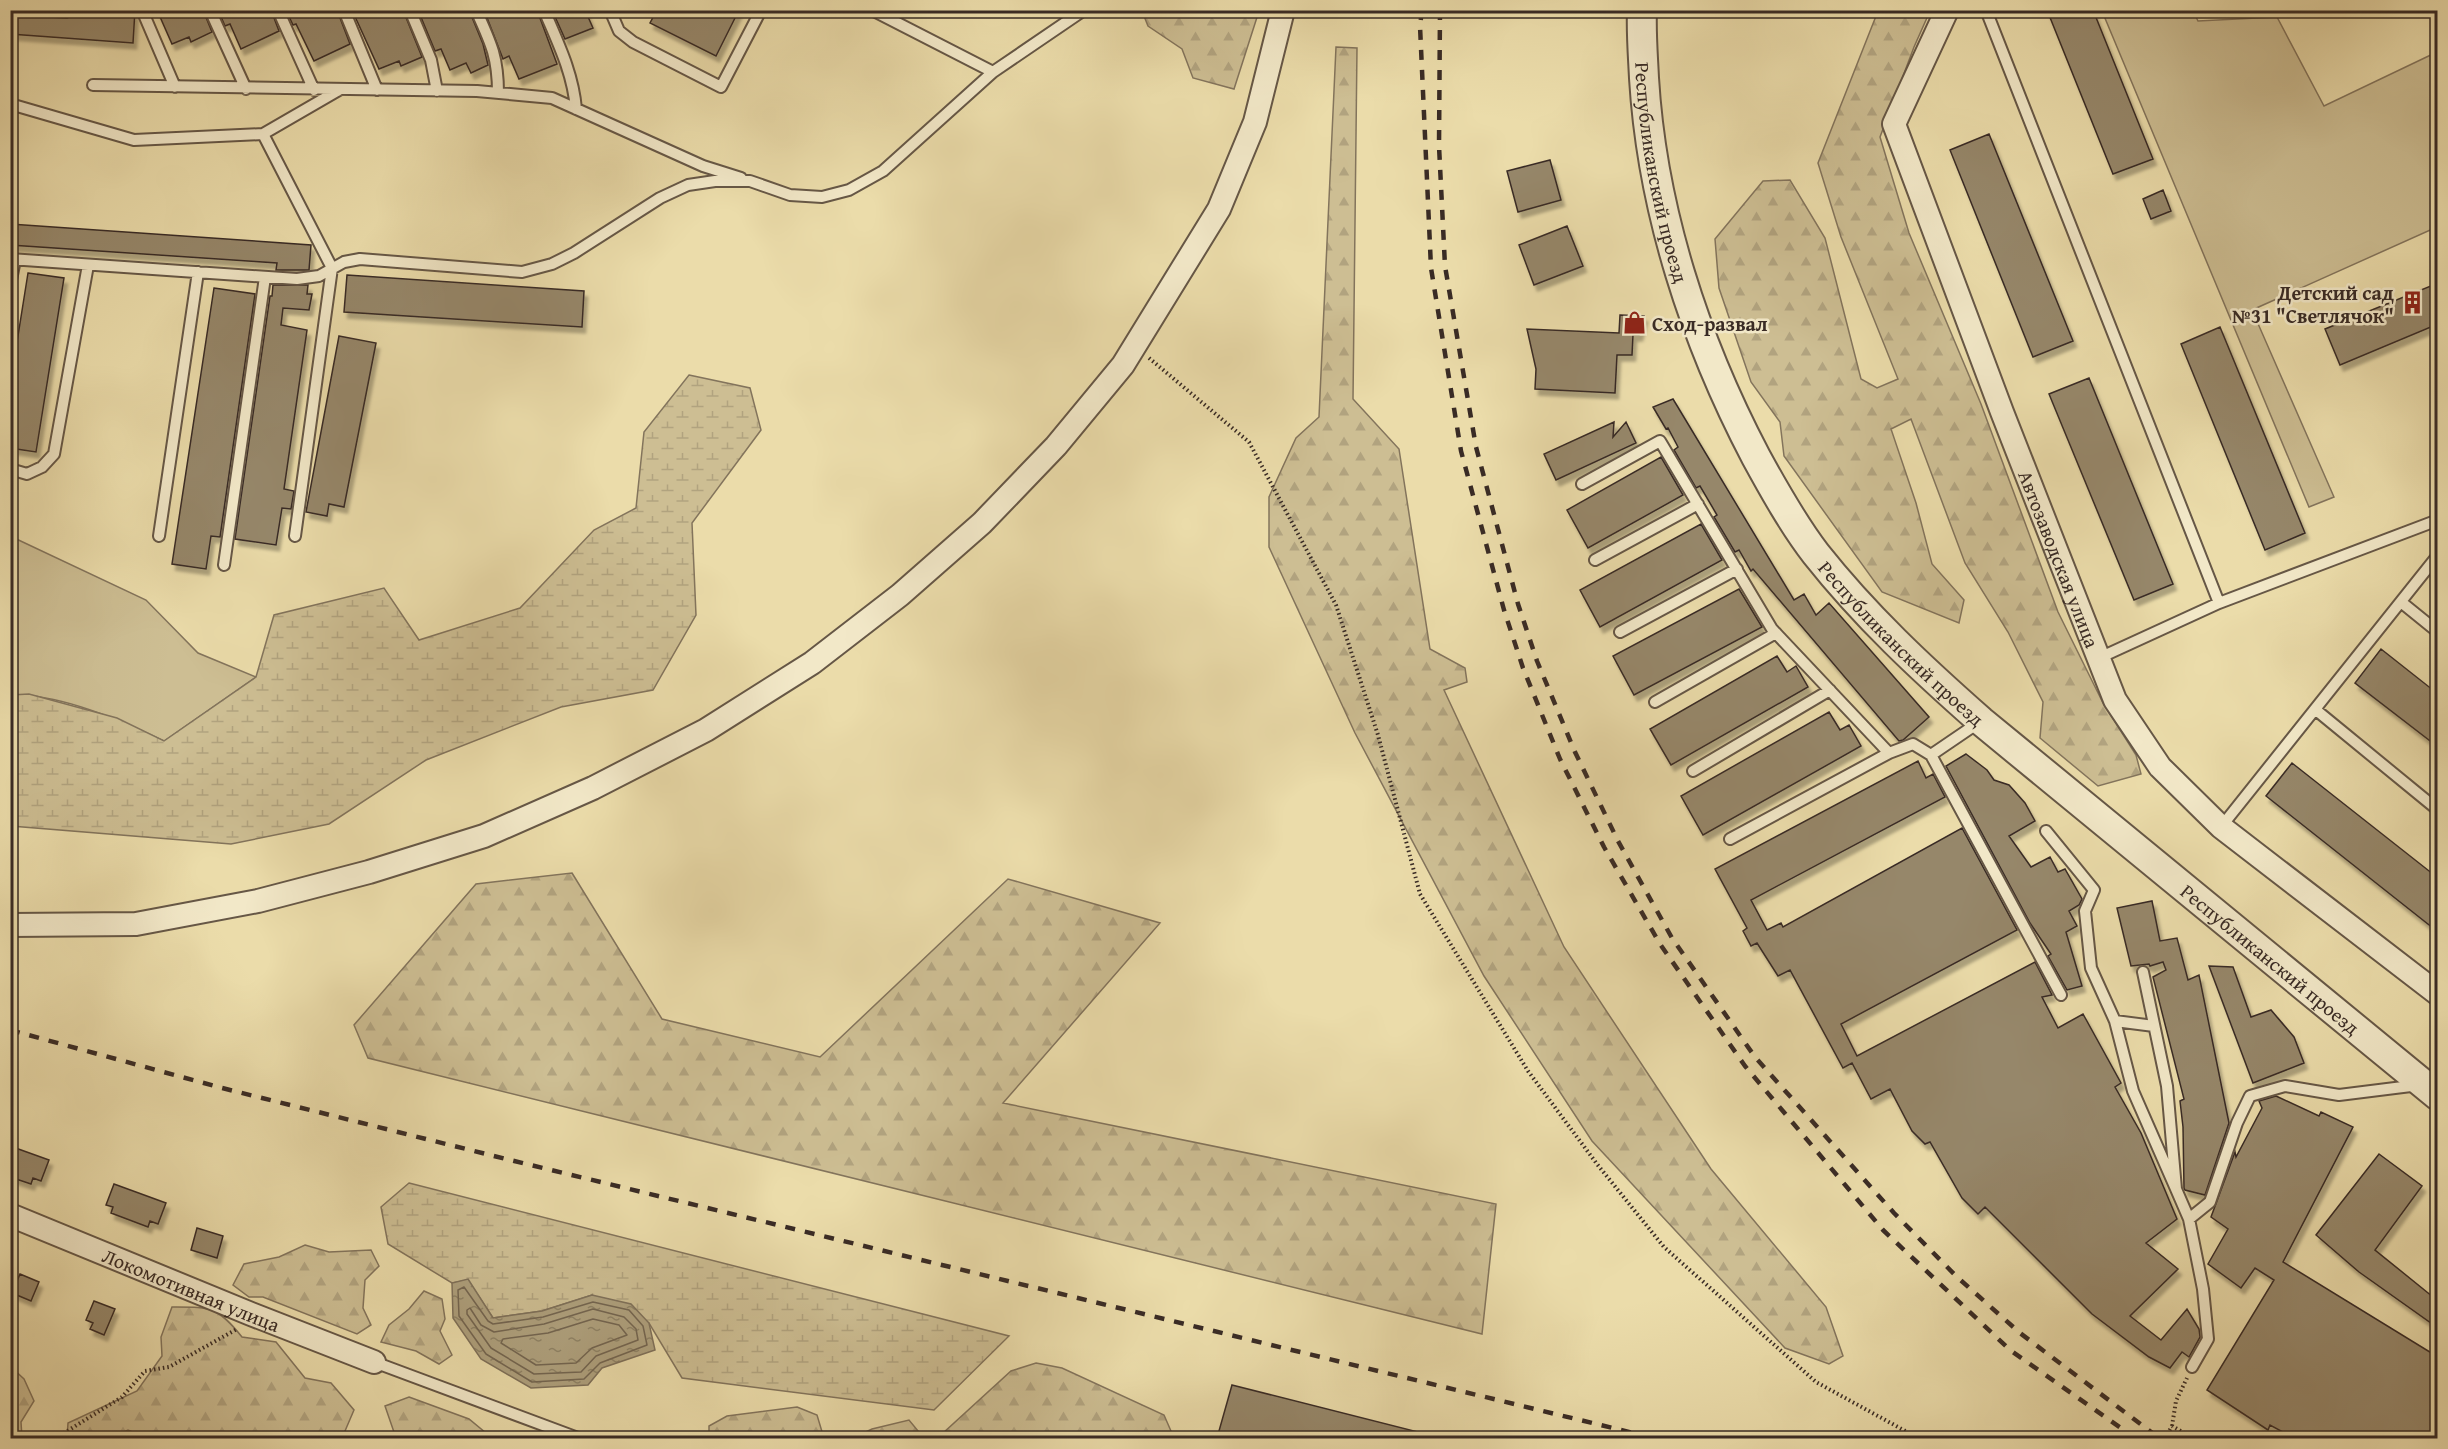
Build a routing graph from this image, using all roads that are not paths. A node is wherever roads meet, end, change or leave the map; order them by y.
1 (142, 10) edge
2 (210, 10) edge
3 (278, 10) edge
4 (344, 10) edge
5 (410, 10) edge
6 (476, 10) edge
7 (544, 10) edge
8 (610, 10) edge
9 (761, 10) edge
10 (872, 10) edge
11 (1084, 10) edge
12 (1283, 10) edge
13 (1642, 10) edge
14 (1947, 10) edge
15 (1986, 10) edge
16 (993, 72) junction
17 (93, 85) dead end
18 (175, 87) junction
19 (246, 88) junction
20 (314, 90) junction
21 (339, 90) junction
22 (377, 90) junction
23 (437, 91) junction
24 (498, 93) junction
25 (17, 106) dead end
26 (576, 109) junction
27 (262, 134) junction
28 (750, 181) junction
29 (13, 259) edge
30 (88, 265) junction
31 (332, 268) junction
32 (198, 272) junction
33 (265, 277) junction
34 (10, 285) edge
35 (10, 469) edge
36 (1582, 484) dead end
37 (1698, 504) junction
38 (2438, 520) edge
39 (159, 536) dead end
40 (295, 536) dead end
41 (2438, 555) edge
42 (1595, 560) dead end
43 (224, 565) dead end
44 (1737, 569) junction
45 (2401, 602) junction
46 (2219, 603) junction
47 (1620, 632) dead end
48 (2438, 632) edge
49 (1776, 633) junction
50 (2099, 658) junction
51 (1830, 690) junction
52 (1655, 702) dead end
53 (2316, 710) junction
54 (1981, 721) junction
55 (1889, 753) junction
56 (1931, 755) junction
57 (1693, 771) dead end
58 (2438, 810) edge
59 (2221, 827) junction
60 (2046, 831) dead end
61 (1730, 839) dead end
62 (10, 925) edge
63 (2143, 972) dead end
64 (2436, 989) edge
65 (2061, 995) dead end
66 (2115, 1021) junction
67 (2154, 1026) junction
68 (2430, 1090) edge
69 (2176, 1189) junction
70 (10, 1215) edge
71 (2189, 1219) junction
72 (374, 1362) joint
73 (2193, 1367) road end
74 (578, 1438) edge

1 - 18 lane
2 - 19 lane
3 - 20 lane
4 - 22 lane
5 - 23 lane
6 - 24 lane
7 - 26 lane
8 - 9 lane
10 - 16 lane
11 - 16 lane
12 - 62 street
13 - 54 street, Республиканский проезд
14 - 50 street, Автозаводская улица
15 - 46 lane
16 - 28 lane
17 - 18 lane
18 - 19 lane
19 - 20 lane
20 - 21 lane
21 - 22 lane
21 - 27 lane
22 - 23 lane
23 - 24 lane
24 - 26 lane
25 - 27 lane
26 - 28 lane
27 - 31 lane
28 - 31 lane
29 - 30 lane
29 - 34 lane
30 - 32 lane
30 - 35 lane
31 - 33 lane
31 - 40 lane
32 - 33 lane
32 - 39 lane
33 - 43 lane
36 - 37 lane
37 - 42 lane
37 - 44 lane
38 - 46 lane
41 - 45 lane
44 - 47 lane
44 - 49 lane
45 - 48 lane
45 - 53 lane
46 - 50 lane
49 - 51 lane
49 - 52 lane
50 - 59 street, Автозаводская улица
51 - 55 lane
51 - 57 lane
53 - 58 lane
53 - 59 lane
54 - 56 lane
54 - 68 street, Республиканский проезд
55 - 56 lane
55 - 61 lane
56 - 65 lane
59 - 64 street, Автозаводская улица
60 - 66 lane
63 - 67 lane
66 - 67 lane
66 - 69 lane
67 - 69 lane
68 - 71 lane
69 - 71 lane
70 - 72 street, Локомотивная улица
71 - 73 lane
72 - 74 lane

